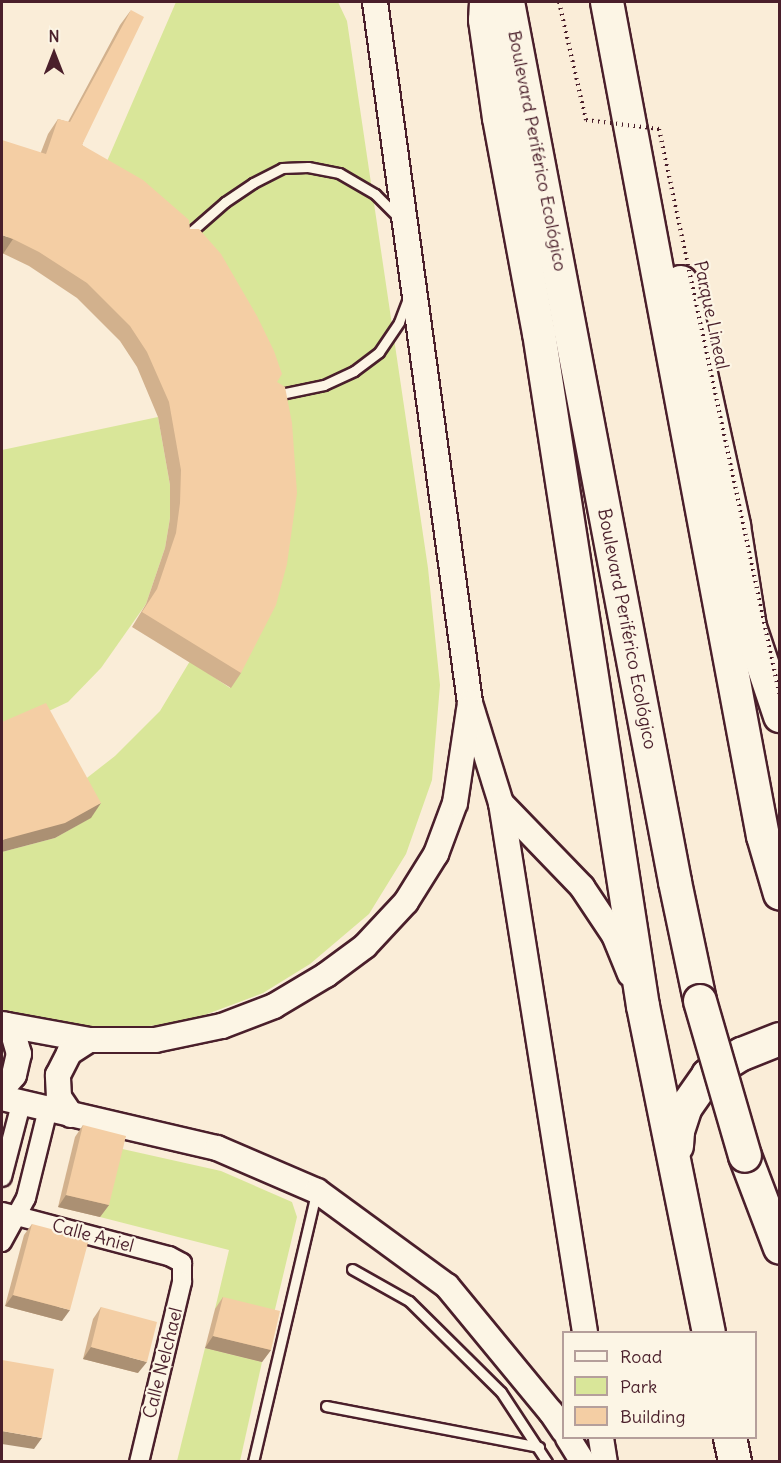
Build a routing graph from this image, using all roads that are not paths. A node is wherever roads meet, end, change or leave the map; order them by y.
1 (486, 2) edge
2 (508, 2) edge
3 (608, 2) edge
4 (628, 2) edge
5 (374, 5) edge
6 (405, 224) junction
7 (183, 239) edge
8 (413, 284) junction
9 (273, 395) edge
10 (470, 703) junction
11 (780, 716) edge
12 (501, 803) junction
13 (780, 894) edge
14 (643, 1006) junction
15 (4, 1025) edge
16 (780, 1039) edge
17 (89, 1040) junction
18 (2, 1089) edge
19 (11, 1101) edge
20 (60, 1112) junction
21 (676, 1165) junction
22 (2, 1177) edge
23 (316, 1191) junction
24 (9, 1214) edge
25 (2, 1242) edge
26 (780, 1248) edge
27 (182, 1263) joint
28 (352, 1269) dead end
29 (585, 1331) edge
30 (709, 1331) edge
31 (326, 1406) dead end
32 (562, 1428) edge
33 (569, 1439) edge
34 (601, 1439) edge
35 (730, 1439) edge
36 (539, 1447) junction
37 (138, 1461) edge
38 (253, 1461) edge
39 (547, 1461) edge
40 (583, 1461) edge
41 (605, 1461) edge
42 (735, 1461) edge

1 - 14 highway
2 - 26 highway, Boulevard Periférico Ecológico, bridge
3 - 13 highway
4 - 11 highway
5 - 6 street
6 - 7 lane
6 - 8 street
8 - 9 lane
8 - 10 street
10 - 12 street
10 - 17 street
12 - 14 street
12 - 29 street
14 - 21 highway
15 - 17 street
15 - 18 street
16 - 21 highway
17 - 20 street
19 - 20 street
19 - 22 street
20 - 23 street
20 - 24 street
21 - 30 highway
23 - 32 street
23 - 38 lane
24 - 25 street
24 - 27 street, Calle Aniel
27 - 37 street, Calle Nelchael
28 - 36 lane
31 - 36 lane
33 - 40 street
34 - 41 street
35 - 42 highway
36 - 39 lane

